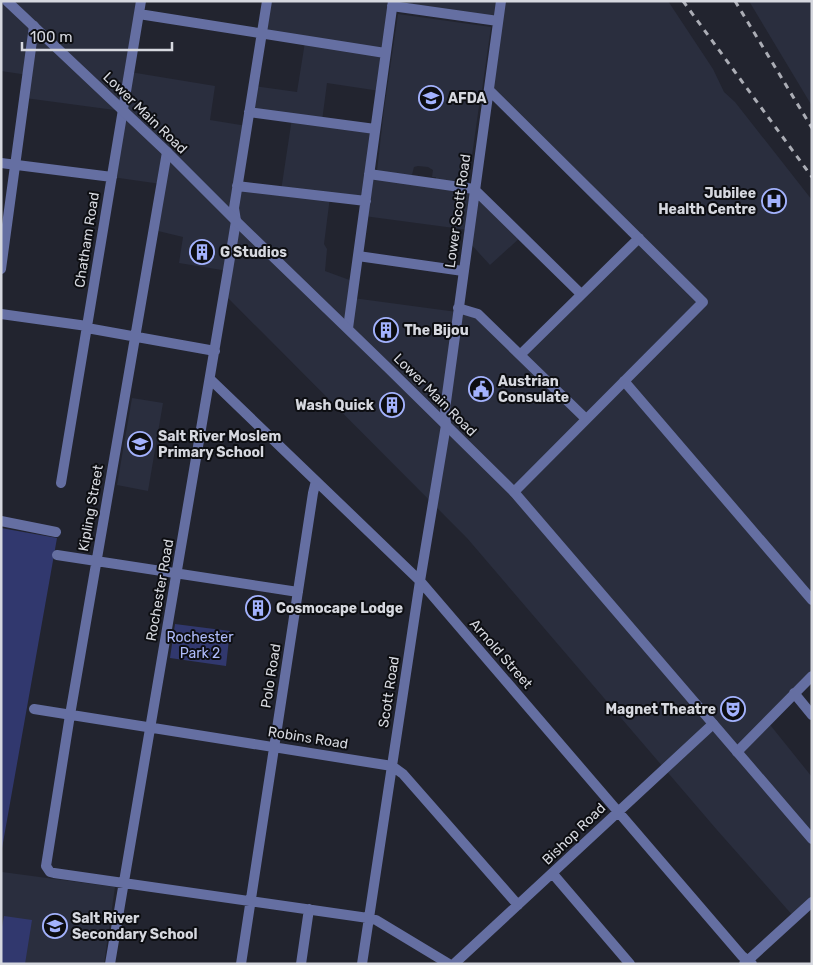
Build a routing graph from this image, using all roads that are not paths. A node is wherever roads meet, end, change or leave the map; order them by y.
1 (7, 1) edge
2 (141, 1) edge
3 (266, 1) edge
4 (501, 1) edge
5 (393, 4) edge
6 (139, 14) junction
7 (498, 21) junction
8 (34, 26) junction
9 (261, 34) junction
10 (385, 54) junction
11 (489, 90) junction
12 (123, 110) junction
13 (250, 112) junction
14 (375, 129) junction
15 (167, 152) junction
16 (1, 163) edge
17 (16, 165) junction
18 (369, 174) junction
19 (112, 177) junction
20 (237, 186) junction
21 (474, 189) junction
22 (366, 201) junction
23 (236, 221) junction
24 (639, 238) junction
25 (358, 256) junction
26 (1, 269) edge
27 (463, 271) junction
28 (581, 294) junction
29 (458, 308) junction
30 (1, 314) edge
31 (87, 327) junction
32 (348, 328) junction
33 (134, 337) junction
34 (214, 350) junction
35 (520, 354) junction
36 (210, 379) junction
37 (624, 381) junction
38 (586, 419) junction
39 (446, 425) junction
40 (316, 481) junction
41 (60, 483) dead end
42 (514, 492) junction
43 (1, 521) edge
44 (56, 532) dead end
45 (57, 555) dead end
46 (96, 561) junction
47 (177, 574) junction
48 (420, 582) junction
49 (298, 592) junction
50 (812, 600) edge
51 (812, 676) edge
52 (794, 694) junction
53 (34, 709) dead end
54 (70, 715) junction
55 (812, 715) edge
56 (713, 724) junction
57 (150, 728) junction
58 (274, 747) junction
59 (737, 752) junction
60 (392, 766) junction
61 (618, 812) junction
62 (812, 839) edge
63 (553, 874) junction
64 (123, 882) junction
65 (250, 902) junction
66 (812, 902) edge
67 (518, 905) junction
68 (309, 909) junction
69 (368, 918) junction
70 (748, 963) edge
71 (110, 964) edge
72 (241, 964) edge
73 (301, 964) edge
74 (362, 964) edge
75 (450, 964) edge
76 (454, 964) edge
77 (630, 964) edge

1 - 8 street, Lower Main Road
2 - 6 street, Chatham Road
3 - 9 street, Rochester Road
4 - 7 street, Lower Scott Road
5 - 7 street
5 - 10 street
6 - 9 street
6 - 12 street, Chatham Road
7 - 11 street, Lower Scott Road
8 - 12 street, Lower Main Road
8 - 17 street
9 - 10 street
9 - 13 street, Rochester Road
10 - 14 street
11 - 21 street, Lower Scott Road
11 - 24 street
12 - 15 street, Lower Main Road
12 - 19 street, Chatham Road
13 - 14 street
13 - 20 street, Rochester Road
14 - 18 street
15 - 23 street, Lower Main Road
15 - 33 street, Kipling Street
16 - 17 street
17 - 19 street
17 - 26 street
18 - 21 street
18 - 22 street
19 - 31 street, Chatham Road
20 - 22 street
20 - 23 street, Rochester Road
21 - 27 street, Lower Scott Road
21 - 28 street
22 - 25 street
23 - 32 street, Lower Main Road
23 - 34 street, Rochester Road
24 - 28 street
24 - 37 street
25 - 27 street
25 - 32 street
27 - 29 street, Lower Scott Road
28 - 35 street
29 - 35 street
29 - 39 street, Lower Scott Road
30 - 31 street
31 - 33 street
31 - 41 street, Chatham Road
32 - 39 street, Lower Main Road
33 - 34 street
33 - 46 street, Kipling Street
34 - 36 street, Rochester Road
35 - 38 street
36 - 40 street, Arnold Street
36 - 47 street, Rochester Road
37 - 38 street
37 - 50 street
38 - 42 street
39 - 42 street, Lower Main Road
39 - 48 street, Scott Road
40 - 48 street, Arnold Street
40 - 49 street, Polo Road
42 - 56 street, Lower Main Road
43 - 44 street
45 - 46 street
46 - 47 street
46 - 54 street, Kipling Street
47 - 49 street
47 - 57 street, Rochester Road
48 - 60 street, Scott Road
48 - 61 street, Arnold Street
49 - 58 street, Polo Road
51 - 52 street
52 - 55 street
52 - 59 street
53 - 54 street, Robins Road
54 - 57 street, Robins Road
54 - 64 street, Kipling Street
56 - 59 street, Lower Main Road
56 - 61 street, Bishop Road
57 - 58 street, Robins Road
57 - 64 street, Rochester Road
58 - 60 street, Robins Road
58 - 65 street, Polo Road
59 - 62 street, Lower Main Road
60 - 67 street
60 - 69 street, Scott Road
61 - 63 street, Bishop Road
61 - 70 street, Arnold Street
63 - 67 street, Bishop Road
63 - 77 street
64 - 65 street
64 - 71 street, Rochester Road
65 - 68 street
65 - 72 street, Polo Road
66 - 70 street
67 - 76 street, Bishop Road
68 - 69 street
68 - 73 street
69 - 74 street, Scott Road
69 - 75 street

